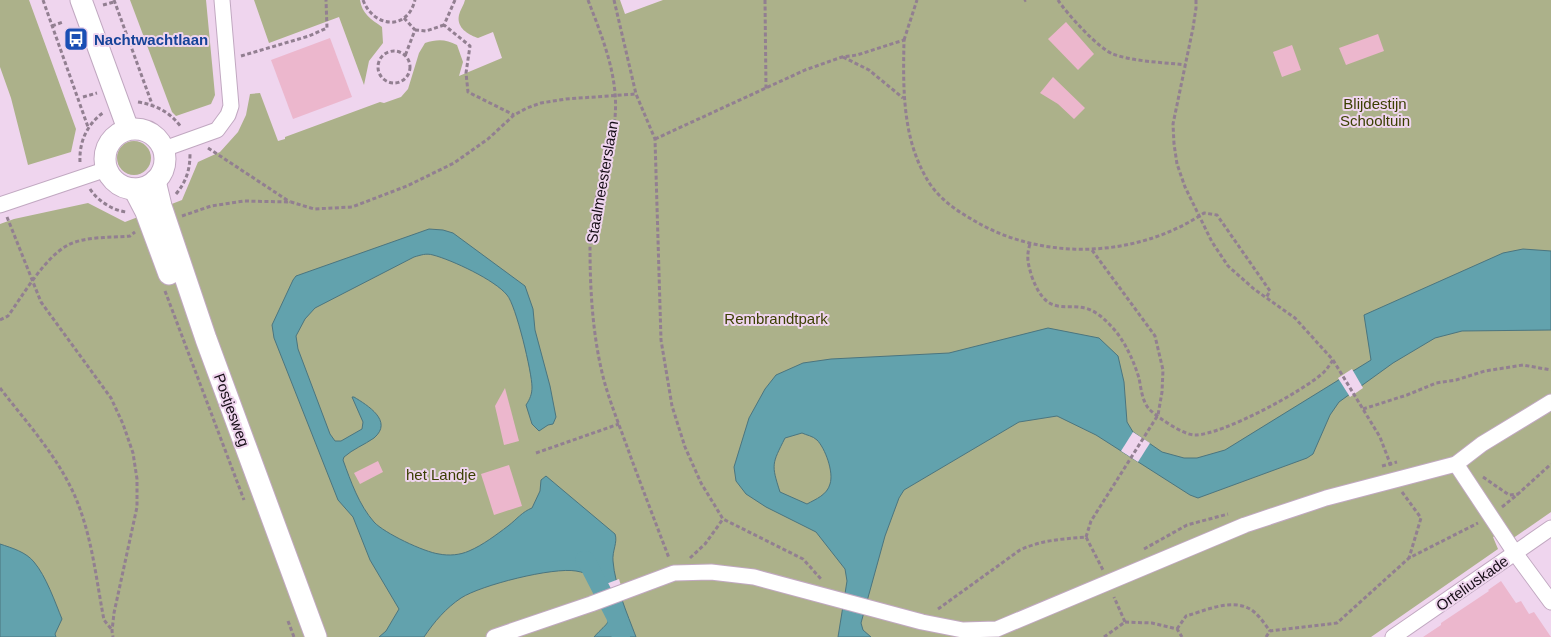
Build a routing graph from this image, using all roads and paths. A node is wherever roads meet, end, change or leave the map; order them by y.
1 (43, 0) edge
2 (222, 0) edge
3 (326, 0) edge
4 (363, 0) edge
5 (416, 0) edge
6 (455, 0) edge
7 (588, 0) edge
8 (614, 0) edge
9 (765, 0) edge
10 (917, 0) edge
11 (1058, 0) edge
12 (1196, 0) edge
13 (114, 1) edge
14 (90, 3) edge
15 (404, 18) junction
16 (63, 22) dead end
17 (444, 25) junction
18 (52, 26) junction
19 (415, 30) junction
20 (904, 40) junction
21 (405, 56) junction
22 (842, 57) junction
23 (228, 60) junction
24 (1186, 65) junction
25 (766, 89) junction
26 (98, 92) dead end
27 (636, 94) junction
28 (615, 95) junction
29 (83, 97) dead end
30 (904, 98) junction
31 (119, 104) junction
32 (152, 105) junction
33 (514, 115) junction
34 (88, 127) junction
35 (128, 129) junction
36 (193, 138) junction
37 (655, 139) junction
38 (164, 149) junction
39 (107, 169) junction
40 (84, 178) junction
41 (155, 181) junction
42 (134, 189) junction
43 (291, 202) junction
44 (1, 205) edge
45 (156, 216) junction
46 (1199, 216) junction
47 (1030, 244) junction
48 (1091, 249) junction
49 (33, 282) junction
50 (163, 284) dead end
51 (1266, 298) junction
52 (0, 320) edge
53 (1333, 360) junction
54 (1551, 370) edge
55 (0, 388) edge
56 (1551, 402) edge
57 (1363, 409) junction
58 (1158, 415) junction
59 (619, 424) junction
60 (536, 453) dead end
61 (1461, 460) junction
62 (1390, 462) dead end
63 (1551, 464) edge
64 (1393, 481) junction
65 (1518, 494) junction
66 (246, 506) dead end
67 (1490, 516) junction
68 (723, 519) junction
69 (1551, 528) edge
70 (1086, 537) junction
71 (1515, 553) junction
72 (1409, 558) junction
73 (674, 572) junction
74 (1107, 582) junction
75 (293, 594) junction
76 (833, 599) junction
77 (1551, 602) edge
78 (922, 622) junction
79 (1125, 622) junction
80 (1177, 629) junction
81 (112, 631) junction
82 (1270, 631) junction
83 (998, 633) edge
84 (113, 637) edge
85 (303, 637) edge
86 (316, 637) edge
87 (494, 637) edge
88 (1104, 637) edge
89 (1182, 637) edge
90 (1266, 637) edge
91 (1393, 637) edge

1 - 18 path
2 - 23 street
3 - 23 path
4 - 15 path
5 - 15 path
6 - 17 path
7 - 28 path, Staalmeesterslaan
8 - 27 path
9 - 25 path
10 - 20 path
11 - 24 path
12 - 24 path
13 - 14 path
13 - 32 path
14 - 31 street
15 - 19 path
16 - 18 path
17 - 19 path
17 - 33 path
18 - 34 path
19 - 21 path
20 - 22 path
20 - 30 path
21 - 21 path
22 - 25 path
22 - 30 path
23 - 36 street
24 - 46 path
25 - 37 path
26 - 29 path
27 - 28 path
27 - 37 path
28 - 33 path
28 - 59 path, Staalmeesterslaan
30 - 47 path
31 - 32 path
31 - 34 path
31 - 35 street
32 - 36 path
33 - 43 path
34 - 40 path
35 - 38 street
35 - 39 street
36 - 38 street
36 - 43 path
36 - 45 path
37 - 68 path
38 - 41 street
39 - 40 street
39 - 42 street
40 - 44 street
40 - 45 path
41 - 42 street
41 - 45 street, Postjesweg
42 - 45 street, Postjesweg
43 - 45 path
44 - 49 path
45 - 49 path
45 - 75 street, Postjesweg
46 - 48 path
46 - 51 path
46 - 51 path
47 - 48 path
47 - 58 path
48 - 58 path
49 - 52 path
49 - 81 path
50 - 66 path
51 - 53 path
53 - 57 path
53 - 58 path
54 - 57 path
55 - 81 path
56 - 61 street
57 - 62 path
58 - 70 path
59 - 60 path
59 - 73 path, Staalmeesterslaan
61 - 64 street
61 - 65 path
61 - 67 street
63 - 65 path
64 - 72 path
64 - 74 street
65 - 67 path
67 - 71 street
67 - 72 path
68 - 73 path
68 - 76 path
69 - 71 street, Orteliuskade
70 - 74 path
70 - 78 path
71 - 77 street
71 - 91 street, Orteliuskade
72 - 82 path
73 - 76 street
73 - 87 street
74 - 79 path
74 - 83 street
75 - 85 street, Postjesweg
75 - 86 street, Postjesweg
76 - 78 street
78 - 83 street
79 - 80 path
79 - 88 path
80 - 82 path
80 - 89 path
81 - 84 path
82 - 90 path

